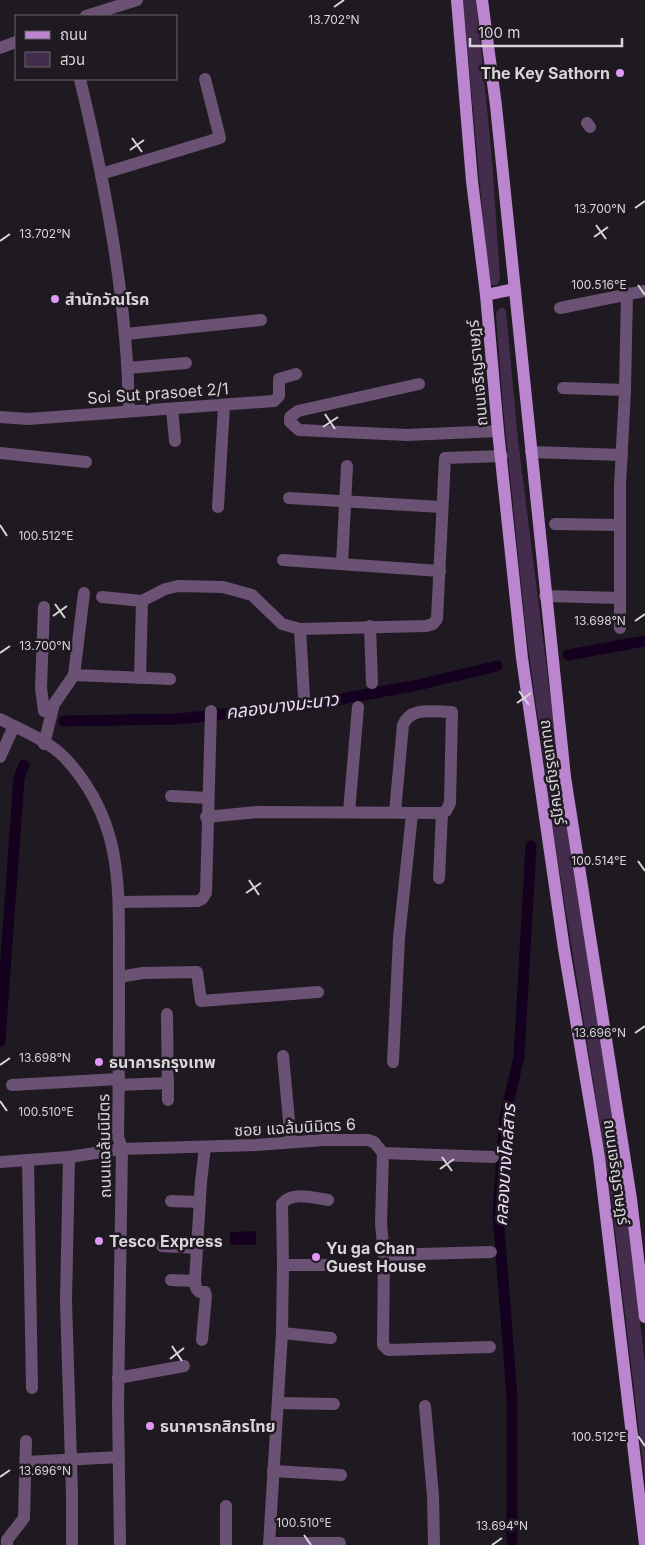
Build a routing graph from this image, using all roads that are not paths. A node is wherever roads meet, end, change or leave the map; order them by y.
1 (136, 0) edge
2 (457, 0) edge
3 (482, 0) edge
4 (100, 5) edge
5 (87, 15) edge
6 (15, 42) edge
7 (0, 48) edge
8 (204, 79) dead end
9 (80, 80) edge
10 (101, 174) junction
11 (514, 289) junction
12 (645, 291) edge
13 (627, 294) junction
14 (486, 295) junction
15 (560, 308) dead end
16 (260, 320) dead end
17 (126, 334) junction
18 (186, 363) dead end
19 (128, 368) junction
20 (296, 374) dead end
21 (419, 384) dead end
22 (563, 388) dead end
23 (625, 390) junction
24 (224, 406) junction
25 (172, 409) junction
26 (129, 411) junction
27 (0, 417) edge
28 (498, 430) junction
29 (175, 440) dead end
30 (531, 452) junction
31 (0, 453) edge
32 (502, 456) junction
33 (622, 456) junction
34 (86, 462) dead end
35 (347, 466) dead end
36 (289, 498) dead end
37 (344, 501) junction
38 (441, 506) junction
39 (218, 507) dead end
40 (555, 524) dead end
41 (620, 525) junction
42 (283, 560) dead end
43 (342, 564) junction
44 (440, 571) junction
45 (84, 593) dead end
46 (545, 596) junction
47 (102, 597) dead end
48 (620, 598) junction
49 (142, 600) junction
50 (44, 607) dead end
51 (370, 626) junction
52 (620, 628) dead end
53 (300, 629) junction
54 (74, 675) junction
55 (140, 678) junction
56 (170, 679) dead end
57 (372, 683) dead end
58 (304, 697) dead end
59 (358, 707) dead end
60 (51, 713) junction
61 (210, 717) dead end
62 (0, 719) edge
63 (14, 726) junction
64 (44, 744) junction
65 (0, 757) edge
66 (172, 796) dead end
67 (208, 798) junction
68 (350, 812) junction
69 (395, 812) junction
70 (442, 813) junction
71 (412, 814) junction
72 (206, 817) junction
73 (439, 878) dead end
74 (119, 902) junction
75 (119, 977) junction
76 (318, 992) dead end
77 (168, 1014) dead end
78 (283, 1056) dead end
79 (393, 1062) dead end
80 (119, 1082) junction
81 (168, 1083) junction
82 (12, 1084) dead end
83 (168, 1100) dead end
84 (291, 1142) junction
85 (205, 1147) junction
86 (122, 1149) junction
87 (383, 1153) junction
88 (493, 1157) dead end
89 (69, 1158) junction
90 (28, 1160) junction
91 (1, 1162) edge
92 (328, 1200) dead end
93 (171, 1201) dead end
94 (200, 1202) junction
95 (162, 1246) dead end
96 (196, 1248) junction
97 (490, 1252) dead end
98 (384, 1255) junction
99 (283, 1265) junction
100 (326, 1265) dead end
101 (171, 1280) dead end
102 (195, 1281) junction
103 (645, 1318) edge
104 (282, 1333) junction
105 (331, 1338) dead end
106 (202, 1340) dead end
107 (490, 1347) dead end
108 (184, 1366) dead end
109 (118, 1378) junction
110 (32, 1388) dead end
111 (278, 1403) junction
112 (334, 1404) dead end
113 (424, 1406) dead end
114 (26, 1441) dead end
115 (118, 1457) junction
116 (72, 1459) junction
117 (26, 1462) junction
118 (273, 1471) junction
119 (341, 1475) dead end
120 (226, 1506) dead end
121 (10, 1543) edge
122 (340, 1543) dead end
123 (269, 1544) edge
124 (72, 1545) edge
125 (120, 1545) edge
126 (226, 1545) edge
127 (434, 1545) edge
128 (645, 1545) edge

1 - 4 street
2 - 14 main road, ถนนเจริญราษฎร์
3 - 11 main road, ถนนเจริญราษฎร์
4 - 5 street
6 - 7 street
8 - 10 street
9 - 10 street
10 - 17 street
11 - 14 main road
11 - 30 main road, ถนนเจริญราษฎร์
12 - 13 street
13 - 15 street
13 - 23 street
14 - 28 main road, ถนนเจริญราษฎร์
16 - 17 street
17 - 19 street
18 - 19 street
19 - 26 street
20 - 24 street, Soi Sut prasoet 2/1
21 - 28 street
22 - 23 street
23 - 33 street
24 - 25 street, Soi Sut prasoet 2/1
24 - 39 street
25 - 26 street, Soi Sut prasoet 2/1
25 - 29 street
26 - 27 street, Soi Sut prasoet 2/1
28 - 32 main road, ถนนเจริญราษฎร์
30 - 33 street
30 - 46 main road, ถนนเจริญราษฎร์
31 - 34 street
32 - 38 street
32 - 128 main road, ถนนเจริญราษฎร์
33 - 41 street
35 - 37 street
36 - 37 street
37 - 38 street
37 - 43 street
38 - 44 street
40 - 41 street
41 - 48 street
42 - 43 street
43 - 44 street
44 - 51 street
45 - 54 street
46 - 48 street
46 - 103 main road, ถนนเจริญราษฎร์
47 - 49 street
48 - 52 street
49 - 53 street
49 - 55 street
50 - 60 street
51 - 53 street
51 - 57 street
53 - 58 street
54 - 55 street
54 - 60 street
55 - 56 street
59 - 68 street
60 - 64 street
61 - 67 street
62 - 63 street, ถนนแฉล้มนิมิตร
63 - 64 street, ถนนแฉล้มนิมิตร
63 - 65 street
64 - 74 street, ถนนแฉล้มนิมิตร
66 - 67 street
67 - 72 street
68 - 69 street
68 - 72 street
69 - 70 street
69 - 71 street
70 - 71 street
70 - 73 street
71 - 79 street
72 - 74 street
74 - 75 street, ถนนแฉล้มนิมิตร
75 - 76 street
75 - 80 street, ถนนแฉล้มนิมิตร
77 - 81 street
78 - 84 street
80 - 81 street
80 - 82 street
80 - 86 street, ถนนแฉล้มนิมิตร
81 - 83 street
84 - 85 street, ซอย แฉล้มนิมิตร 6
84 - 87 street, ซอย แฉล้มนิมิตร 6
85 - 86 street, ซอย แฉล้มนิมิตร 6
85 - 94 street
86 - 89 street, ซอย แฉล้มนิมิตร 6
86 - 109 street, ถนนแฉล้มนิมิตร
87 - 88 street
87 - 98 street
89 - 90 street, ซอย แฉล้มนิมิตร 6
89 - 116 street
90 - 91 street, ซอย แฉล้มนิมิตร 6
90 - 110 street
92 - 99 street
93 - 94 street
94 - 96 street
95 - 96 street
96 - 102 street
97 - 98 street
98 - 107 street
99 - 100 street
99 - 104 street
101 - 102 street
102 - 106 street
104 - 105 street
104 - 111 street
108 - 109 street
109 - 115 street, ถนนแฉล้มนิมิตร
111 - 112 street
111 - 118 street
113 - 127 street
114 - 117 street
115 - 116 street
115 - 125 street, ถนนแฉล้มนิมิตร
116 - 117 street
116 - 124 street
117 - 121 street
118 - 119 street
118 - 123 street
120 - 126 street
122 - 123 street

